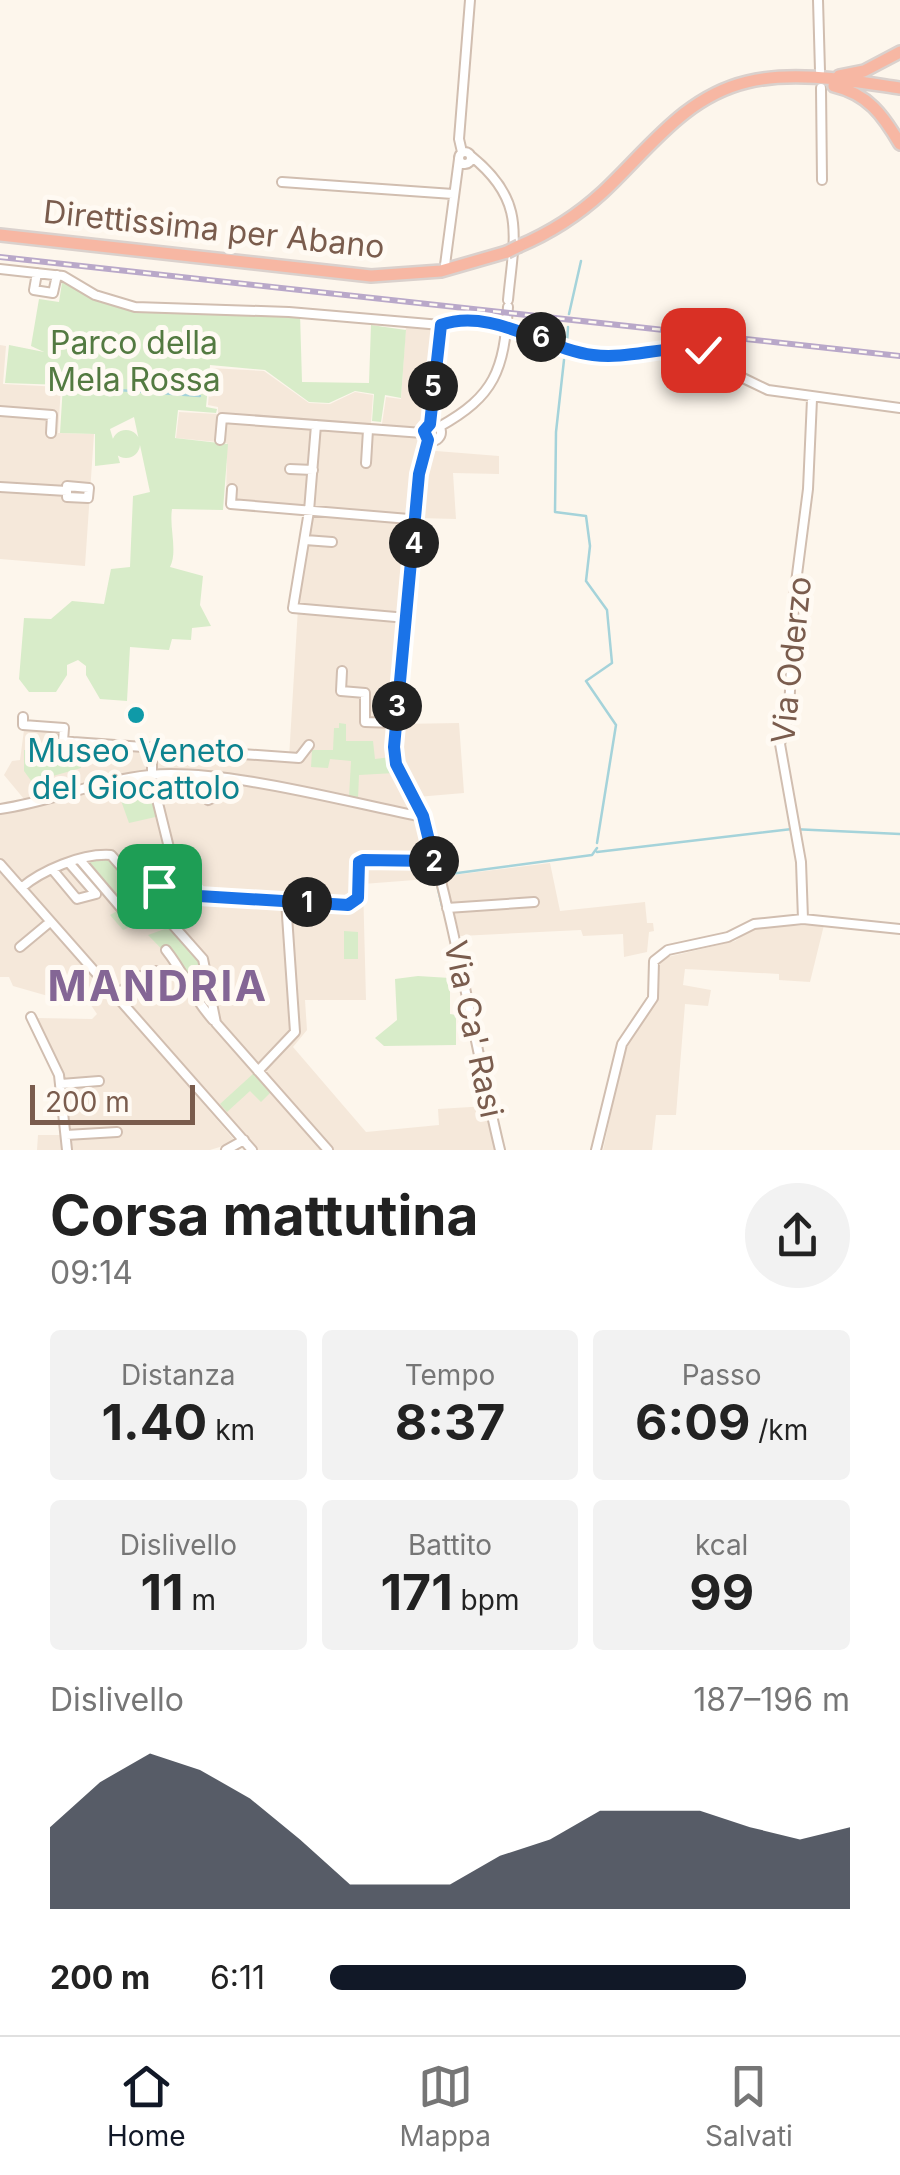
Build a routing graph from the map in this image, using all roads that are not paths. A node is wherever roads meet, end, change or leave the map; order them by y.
1 (470, 0) edge
2 (818, 0) edge
3 (900, 52) edge
4 (820, 71) dead end
5 (785, 77) junction
6 (821, 88) dead end
7 (900, 88) edge
8 (900, 144) edge
9 (465, 157) junction
10 (822, 180) dead end
11 (282, 182) dead end
12 (453, 194) junction
13 (0, 235) edge
14 (445, 265) dead end
15 (0, 269) edge
16 (37, 273) junction
17 (57, 276) junction
18 (441, 325) junction
19 (812, 399) junction
20 (900, 408) edge
21 (0, 411) edge
22 (430, 424) junction
23 (316, 425) junction
24 (440, 427) junction
25 (368, 430) junction
26 (51, 432) dead end
27 (426, 437) junction
28 (220, 440) dead end
29 (366, 463) dead end
30 (290, 468) dead end
31 (313, 470) junction
32 (0, 487) edge
33 (232, 489) dead end
34 (88, 493) dead end
35 (309, 511) junction
36 (409, 518) dead end
37 (305, 540) junction
38 (332, 542) dead end
39 (407, 618) junction
40 (342, 671) dead end
41 (341, 691) junction
42 (342, 705) dead end
43 (24, 717) dead end
44 (396, 723) junction
45 (309, 745) dead end
46 (152, 747) junction
47 (152, 775) junction
48 (192, 776) junction
49 (223, 780) junction
50 (0, 809) edge
51 (423, 816) junction
52 (81, 861) junction
53 (434, 861) junction
54 (0, 864) edge
55 (70, 864) junction
56 (52, 869) junction
57 (176, 872) junction
58 (127, 874) junction
59 (18, 886) junction
60 (159, 886) junction
61 (106, 890) junction
62 (96, 894) junction
63 (286, 901) junction
64 (534, 902) dead end
65 (121, 908) dead end
66 (447, 908) junction
67 (803, 918) junction
68 (168, 920) junction
69 (50, 922) junction
70 (900, 929) edge
71 (20, 946) dead end
72 (166, 950) dead end
73 (156, 971) dead end
74 (116, 996) junction
75 (31, 1017) dead end
76 (216, 1024) junction
77 (258, 1071) junction
78 (100, 1081) dead end
79 (60, 1084) junction
80 (116, 1132) dead end
81 (66, 1135) junction
82 (244, 1140) junction
83 (67, 1150) edge
84 (226, 1150) edge
85 (252, 1150) edge
86 (328, 1150) edge
87 (500, 1150) edge
88 (596, 1150) edge

1 - 9 street
2 - 4 street
3 - 5 highway
5 - 7 highway, Direttissima per Abano
5 - 8 highway
5 - 13 highway, Direttissima per Abano, bridge
6 - 10 street
9 - 12 street
9 - 24 street
11 - 12 street
12 - 14 street
15 - 16 street
16 - 17 street
16 - 17 street
17 - 18 street
18 - 19 street, bridge
18 - 22 street, Via Ca' Rasi
19 - 20 street
19 - 67 street, Via Oderzo
21 - 26 street
22 - 24 street
22 - 27 street, Via Ca' Rasi
23 - 25 street
23 - 28 street
23 - 31 street
24 - 27 street
25 - 27 street
25 - 29 street
27 - 39 street, Via Ca' Rasi
30 - 31 street
31 - 35 street
32 - 34 street
33 - 35 street
35 - 36 street
35 - 37 street
37 - 38 street
37 - 39 street
39 - 44 street, Via Ca' Rasi
40 - 41 street
41 - 42 street
41 - 44 street
43 - 46 street
44 - 51 street, Via Ca' Rasi
45 - 46 street
46 - 47 street
47 - 48 street
47 - 50 street
47 - 57 street
48 - 49 street
48 - 49 street
49 - 51 street
51 - 53 street, Via Ca' Rasi
52 - 55 street
52 - 58 street
52 - 61 street
53 - 63 street
53 - 66 street, Via Ca' Rasi
54 - 59 street
55 - 56 street
55 - 62 street
56 - 59 street
56 - 62 street
57 - 60 street
57 - 63 street
58 - 60 street
58 - 68 street
59 - 69 street
60 - 68 street
61 - 62 street
61 - 65 street
63 - 77 street
64 - 66 street, Via Ca' Rasi
66 - 87 street, Via Ca' Rasi
67 - 70 street
67 - 88 street
68 - 76 street
69 - 71 street
69 - 74 street
72 - 76 street
73 - 74 street
74 - 82 street
75 - 79 street
76 - 77 street
77 - 86 street
78 - 79 street
79 - 81 street
80 - 81 street
81 - 83 street
82 - 84 street
82 - 85 street

